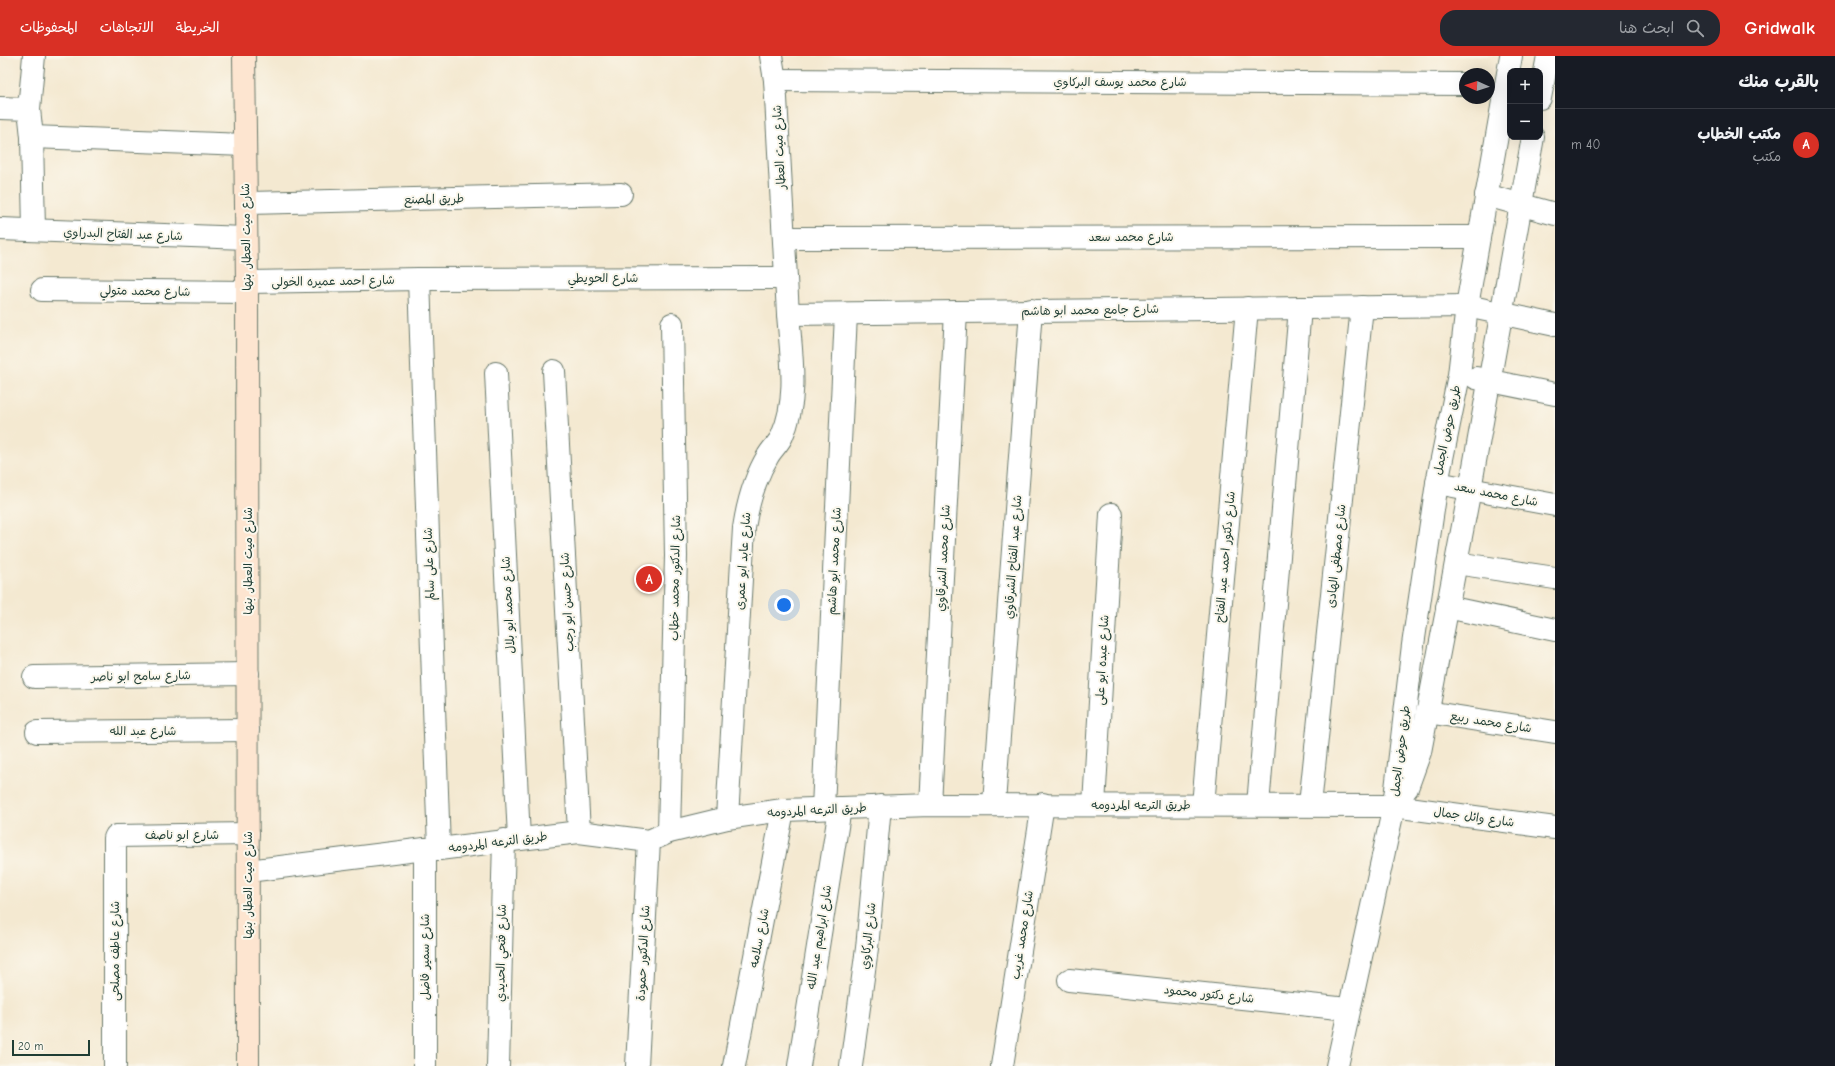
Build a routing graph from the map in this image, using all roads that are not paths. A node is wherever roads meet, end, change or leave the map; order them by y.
1 (34, 56) edge
2 (244, 56) edge
3 (771, 56) edge
4 (1511, 56) edge
5 (1548, 56) edge
6 (775, 80) junction
7 (1543, 82) edge
8 (1459, 84) edge
9 (1498, 85) edge
10 (0, 108) edge
11 (29, 109) junction
12 (32, 137) junction
13 (1532, 140) edge
14 (245, 145) junction
15 (621, 194) dead end
16 (1486, 195) junction
17 (246, 203) junction
18 (1521, 206) junction
19 (1555, 214) edge
20 (0, 229) edge
21 (34, 230) junction
22 (1479, 237) junction
23 (246, 238) junction
24 (784, 238) junction
25 (786, 278) junction
26 (419, 279) junction
27 (247, 287) junction
28 (42, 290) dead end
29 (1467, 306) junction
30 (1362, 307) junction
31 (1247, 308) junction
32 (1300, 308) junction
33 (1031, 310) junction
34 (956, 312) junction
35 (1502, 313) junction
36 (788, 314) junction
37 (846, 314) junction
38 (672, 324) dead end
39 (1555, 325) edge
40 (554, 371) dead end
41 (496, 373) dead end
42 (1459, 375) junction
43 (1489, 381) junction
44 (1555, 394) edge
45 (1436, 483) junction
46 (1470, 489) junction
47 (1555, 505) edge
48 (1111, 514) dead end
49 (1456, 564) junction
50 (1555, 578) edge
51 (1447, 607) junction
52 (1555, 630) edge
53 (248, 674) junction
54 (34, 677) dead end
55 (1427, 712) junction
56 (248, 730) junction
57 (37, 732) dead end
58 (1555, 732) edge
59 (994, 803) junction
60 (930, 804) junction
61 (1043, 804) junction
62 (1094, 805) junction
63 (1203, 805) junction
64 (1258, 805) junction
65 (1310, 805) junction
66 (880, 806) junction
67 (1394, 806) junction
68 (832, 808) junction
69 (783, 810) junction
70 (727, 818) junction
71 (1555, 828) edge
72 (579, 832) junction
73 (669, 832) junction
74 (248, 834) junction
75 (116, 836) joint
76 (511, 839) junction
77 (649, 841) junction
78 (432, 849) junction
79 (248, 872) junction
80 (1069, 980) dead end
81 (1348, 1010) junction
82 (115, 1066) edge
83 (248, 1066) edge
84 (425, 1066) edge
85 (498, 1066) edge
86 (637, 1066) edge
87 (734, 1066) edge
88 (799, 1066) edge
89 (851, 1066) edge
90 (1002, 1066) edge
91 (1337, 1066) edge

1 - 11 street
2 - 14 main road, شارع ميت العطار, بنها
3 - 6 street, شارع ميت العطار
4 - 9 street, طريق حوض الجمل
5 - 7 street
6 - 8 street, شارع محمد يوسف البركاوي
6 - 24 street, شارع ميت العطار
9 - 16 street, طريق حوض الجمل
10 - 11 street
11 - 12 street
12 - 14 street
12 - 21 street
13 - 18 street, طريق حوض الجمل
14 - 17 main road, شارع ميت العطار, بنها
15 - 17 street, طريق المصنع
16 - 18 street
16 - 22 street, طريق حوض الجمل
17 - 23 main road, شارع ميت العطار, بنها
18 - 19 street
18 - 35 street, طريق حوض الجمل
20 - 21 street, شارع عبد الفتاح البدراوي
21 - 23 street, شارع عبد الفتاح البدراوي
22 - 24 street, شارع محمد سعد
22 - 29 street, طريق حوض الجمل
23 - 27 main road, شارع ميت العطار, بنها
24 - 25 street
25 - 26 street, شارع الحويطي
25 - 36 street
26 - 27 street, شارع احمد عميره الخولى
26 - 78 street, شارع على سالم
27 - 28 street, شارع محمد متولي
27 - 53 main road, شارع ميت العطار, بنها
29 - 30 street, شارع جامع محمد ابو هاشم
29 - 35 street, شارع جامع محمد ابو هاشم
29 - 42 street, طريق حوض الجمل
30 - 32 street, شارع جامع محمد ابو هاشم
30 - 65 street, شارع مصطفى الهادى
31 - 32 street, شارع جامع محمد ابو هاشم
31 - 33 street, شارع جامع محمد ابو هاشم
31 - 63 street, شارع دكتور احمد عبد الفتاح
32 - 64 street
33 - 34 street, شارع جامع محمد ابو هاشم
33 - 59 street, شارع عبد الفتاح الشرقاوي
34 - 37 street, شارع جامع محمد ابو هاشم
34 - 60 street, شارع محمد الشرقاوي
35 - 39 street, شارع جامع محمد ابو هاشم
35 - 43 street, طريق حوض الجمل
36 - 37 street, شارع جامع محمد ابو هاشم
36 - 70 street, شارع عابد ابو عمرى
37 - 68 street, شارع محمد ابو هاشم
38 - 73 street, شارع الدكتور محمد خطاب
40 - 72 street, شارع حسن ابو رجب
41 - 76 street, شارع محمد ابو بلال
42 - 43 street
42 - 45 street, طريق حوض الجمل
43 - 44 street
43 - 46 street, طريق حوض الجمل
45 - 46 street, شارع محمد سعد
45 - 67 street, طريق حوض الجمل
46 - 47 street, شارع محمد سعد
46 - 49 street, طريق حوض الجمل
48 - 62 street, شارع عبده ابو على
49 - 50 street
49 - 51 street, طريق حوض الجمل
51 - 52 street
51 - 55 street, طريق حوض الجمل
53 - 54 street, شارع سامح ابو ناصر
53 - 56 main road, شارع ميت العطار, بنها
55 - 58 street, شارع محمد ربيع
55 - 67 street, طريق حوض الجمل
56 - 57 street, شارع عبد الله
56 - 74 main road, شارع ميت العطار, بنها
59 - 60 street, طريق الترعه المردومه
59 - 61 street, طريق الترعه المردومه
60 - 66 street, طريق الترعه المردومه
61 - 62 street, طريق الترعه المردومه
61 - 90 street, شارع محمد غريب
62 - 63 street, طريق الترعه المردومه
63 - 64 street, طريق الترعه المردومه
64 - 65 street, طريق الترعه المردومه
65 - 67 street, طريق الترعه المردومه
66 - 68 street, طريق الترعه المردومه
66 - 89 street, شارع البركاوي
67 - 71 street, شارع وائل جمال
67 - 81 street, طريق حوض الجمل
68 - 69 street, طريق الترعه المردومه
68 - 88 street, شارع ابراهيم عبد الله
69 - 70 street, طريق الترعه المردومه
69 - 87 street, شارع سلامه
70 - 73 street, طريق الترعه المردومه
72 - 76 street, طريق الترعه المردومه
72 - 77 street, طريق الترعه المردومه
73 - 77 street, طريق الترعه المردومه
74 - 75 street, شارع ابو ناصف
74 - 79 main road, شارع ميت العطار, بنها
75 - 82 street, شارع عاطف مصلحى
76 - 78 street, طريق الترعه المردومه
76 - 85 street, شارع فتحي الحديدي
77 - 86 street, شارع الدكتور حمودة
78 - 79 street, طريق الترعه المردومه
78 - 84 street, شارع سمير فاضل
79 - 83 main road, شارع ميت العطار, بنها
80 - 81 street, شارع دكتور محمود
81 - 91 street, طريق حوض الجمل

